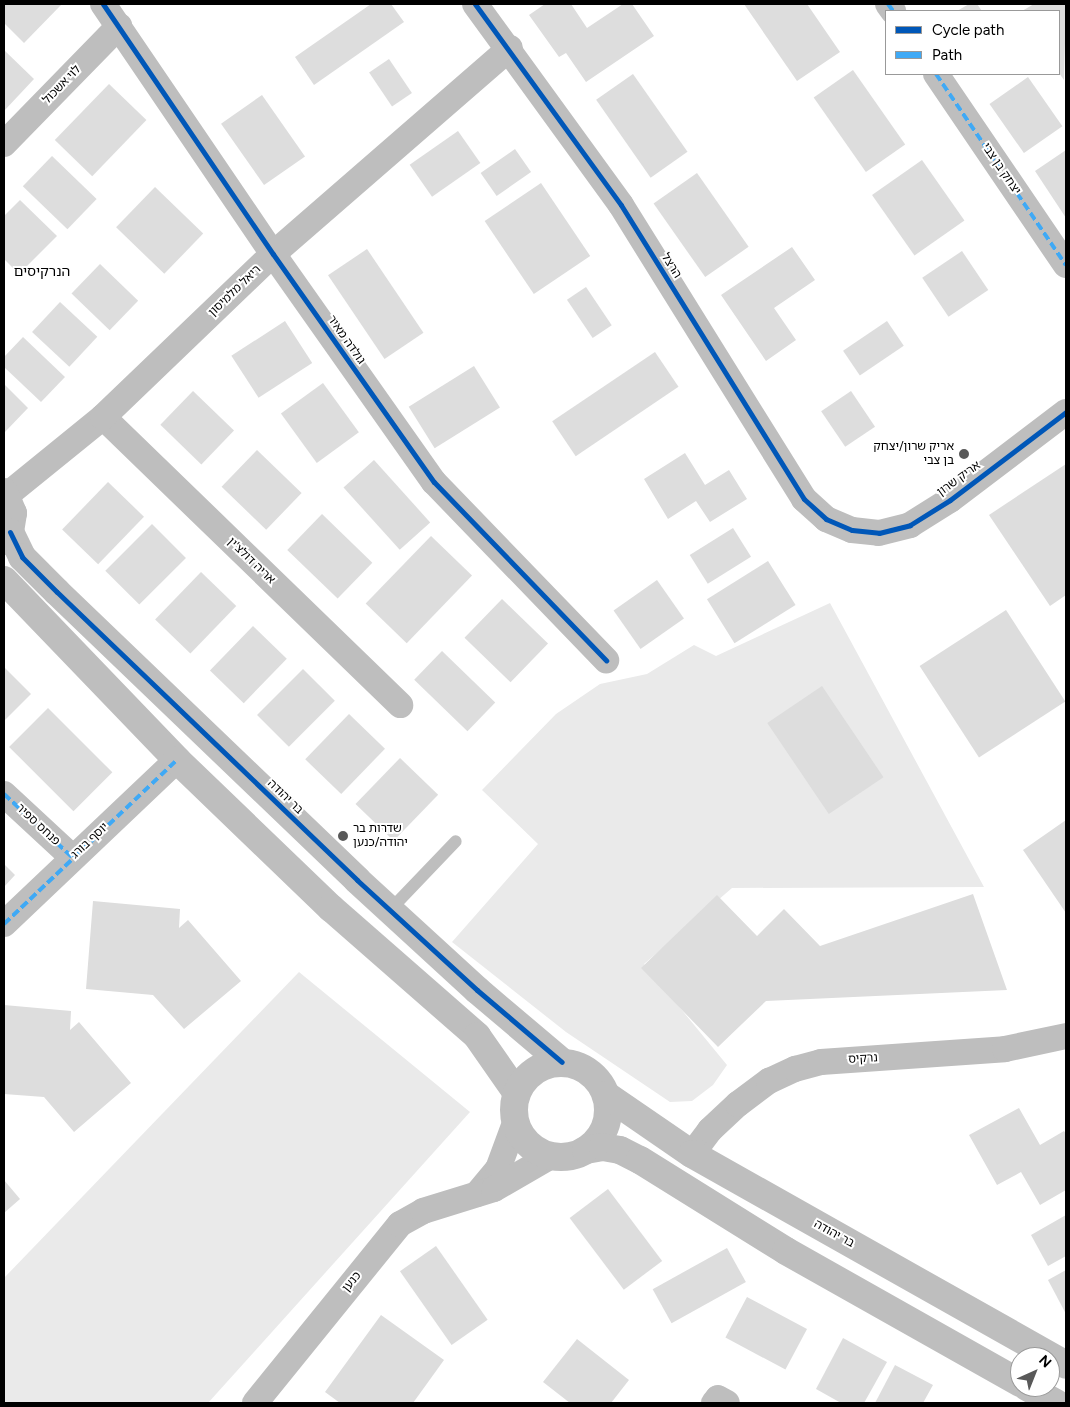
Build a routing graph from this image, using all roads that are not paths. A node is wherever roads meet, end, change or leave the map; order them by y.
1 (103, 4) edge
2 (476, 4) edge
3 (119, 26) junction
4 (510, 48) junction
5 (937, 75) edge
6 (4, 144) edge
7 (272, 254) junction
8 (1066, 265) edge
9 (1066, 412) edge
10 (103, 417) junction
11 (5, 493) edge
12 (852, 530) joint
13 (7, 536) edge
14 (4, 580) edge
15 (606, 660) dead end
16 (400, 705) dead end
17 (177, 760) junction
18 (4, 794) edge
19 (456, 840) dead end
20 (72, 857) junction
21 (390, 910) junction
22 (4, 924) edge
23 (1066, 1036) edge
24 (562, 1062) junction
25 (516, 1092) junction
26 (606, 1095) junction
27 (515, 1123) junction
28 (586, 1150) junction
29 (692, 1154) junction
30 (551, 1156) junction
31 (474, 1196) junction
32 (1066, 1365) edge
33 (1010, 1377) edge
34 (255, 1403) edge

1 - 3 street, גולדה מאיר
2 - 4 street, הרצל
3 - 6 street, לוי אשכול
3 - 7 street, גולדה מאיר
4 - 7 street, ריאל מלמיסון
4 - 12 street, הרצל
5 - 8 street, יצחק בן צבי
7 - 10 street, ריאל מלמיסון
7 - 15 street, גולדה מאיר
9 - 12 street, אריק שרון
10 - 11 street, ריאל מלמיסון
10 - 16 street, אריה דולצ'ין
11 - 13 street
13 - 21 street, בר יהודה
14 - 17 street
17 - 20 street, יוסף בורג
17 - 25 street
18 - 20 street, פנחס ספיר
19 - 21 lane
20 - 22 street, יוסף בורג
21 - 24 street, בר יהודה
23 - 29 street, נרקיס
24 - 25 street
24 - 26 street
25 - 27 street
26 - 28 street
26 - 29 street, בר יהודה
27 - 30 street
27 - 31 street
28 - 30 street
28 - 33 street
29 - 32 street, בר יהודה
30 - 31 street, כנען
31 - 34 street, כנען

